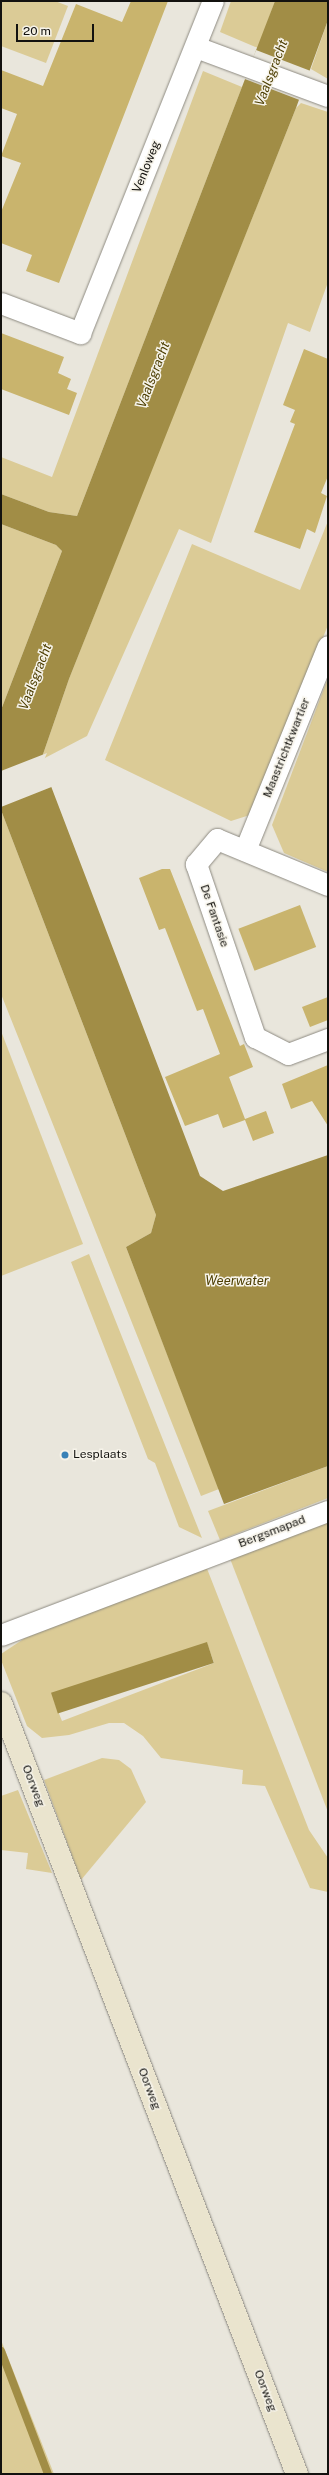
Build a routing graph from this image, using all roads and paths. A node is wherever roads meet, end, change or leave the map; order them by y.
1 (213, 1) edge
2 (196, 47) junction
3 (328, 96) edge
4 (1, 303) edge
5 (328, 646) edge
6 (245, 850) junction
7 (328, 885) edge
8 (328, 1039) edge
9 (328, 1511) edge
10 (1, 1635) edge
11 (1, 1703) edge
12 (297, 2474) edge

1 - 2 street, Venloweg
2 - 3 street
2 - 4 street, Venloweg
5 - 6 street, Maastrichtkwartier
6 - 7 street, De Fantasie
6 - 8 street, De Fantasie
9 - 10 street, Bergsmapad
11 - 12 street, Oorweg

